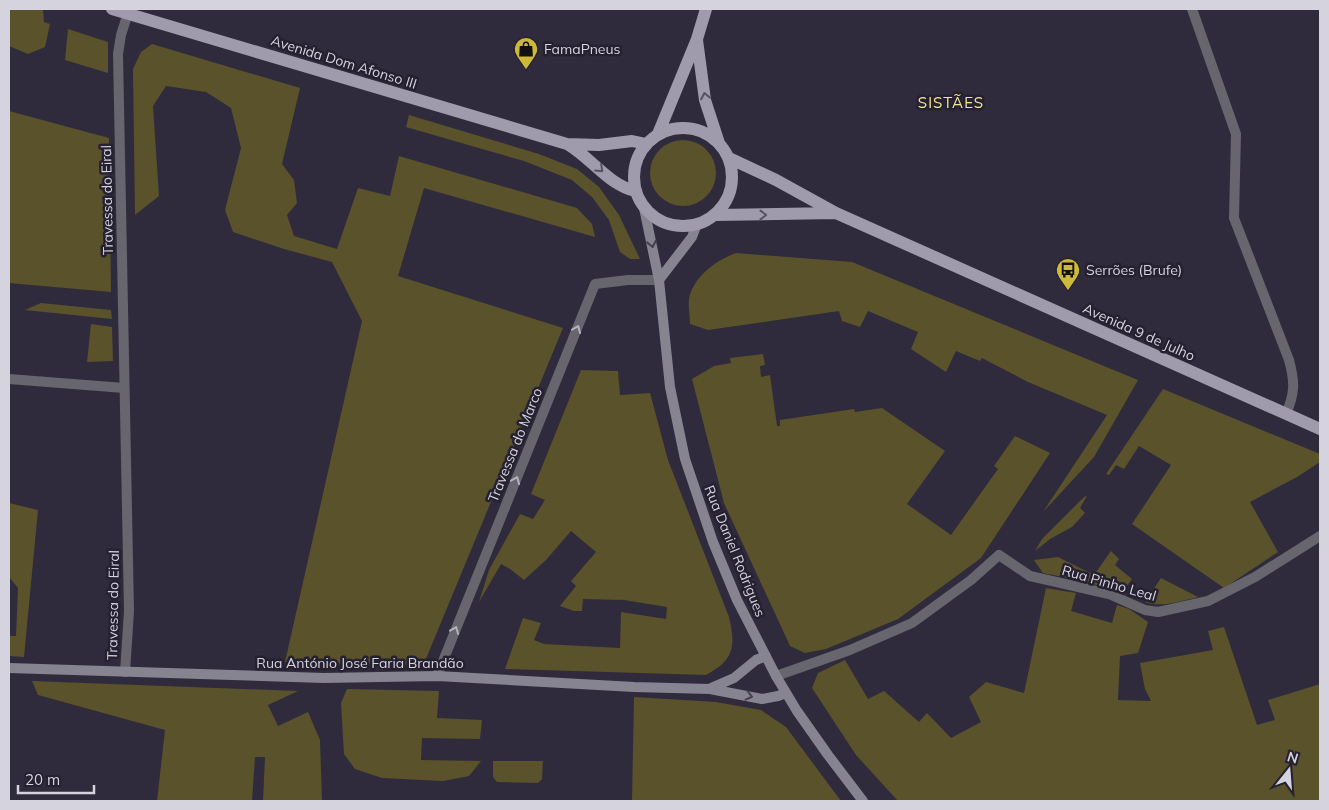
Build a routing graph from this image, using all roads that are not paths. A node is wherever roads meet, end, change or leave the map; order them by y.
1 (112, 9) edge
2 (706, 9) edge
3 (1192, 9) edge
4 (128, 13) junction
5 (697, 39) junction
6 (658, 134) junction
7 (719, 142) junction
8 (567, 144) junction
9 (646, 144) junction
10 (729, 158) junction
11 (636, 191) junction
12 (644, 208) junction
13 (836, 213) junction
14 (715, 215) junction
15 (697, 224) junction
16 (659, 280) junction
17 (9, 379) edge
18 (124, 388) junction
19 (1286, 414) junction
20 (1320, 429) edge
21 (1320, 536) edge
22 (766, 656) junction
23 (9, 668) edge
24 (125, 672) junction
25 (437, 676) junction
26 (776, 676) junction
27 (710, 689) junction
28 (786, 693) junction
29 (863, 801) edge

1 - 4 main road, Avenida Dom Afonso III
2 - 5 main road
3 - 19 street
4 - 8 main road, Avenida Dom Afonso III
4 - 18 street, Travessa do Eiral
5 - 6 main road
7 -> 5 main road
6 - 7 main road
6 - 9 main road
7 - 10 main road
8 - 9 main road, Avenida Dom Afonso III
8 -> 11 main road, Avenida Dom Afonso III
9 - 11 main road
10 - 13 main road, Avenida 9 de Julho
10 - 14 main road
11 - 12 main road
12 - 15 main road
12 -> 16 street, Rua Daniel Rodrigues
14 -> 13 main road, Avenida 9 de Julho
13 - 19 main road, Avenida 9 de Julho
14 - 15 main road
15 - 16 street
16 - 22 street, Rua Daniel Rodrigues
25 -> 16 street, Travessa do Marco
17 - 18 street
18 - 24 street, Travessa do Eiral
19 - 20 main road, Avenida 9 de Julho
21 - 26 street, Rua Pinho Leal
22 - 26 street, Rua Daniel Rodrigues
22 - 27 street, Rua António José Faria Brandão
23 - 24 street, Rua António José Faria Brandão
24 - 25 street, Rua António José Faria Brandão
25 - 27 street, Rua António José Faria Brandão
26 - 28 street, Rua Daniel Rodrigues
27 -> 28 street, Rua António José Faria Brandão
28 - 29 street, Rua Daniel Rodrigues

